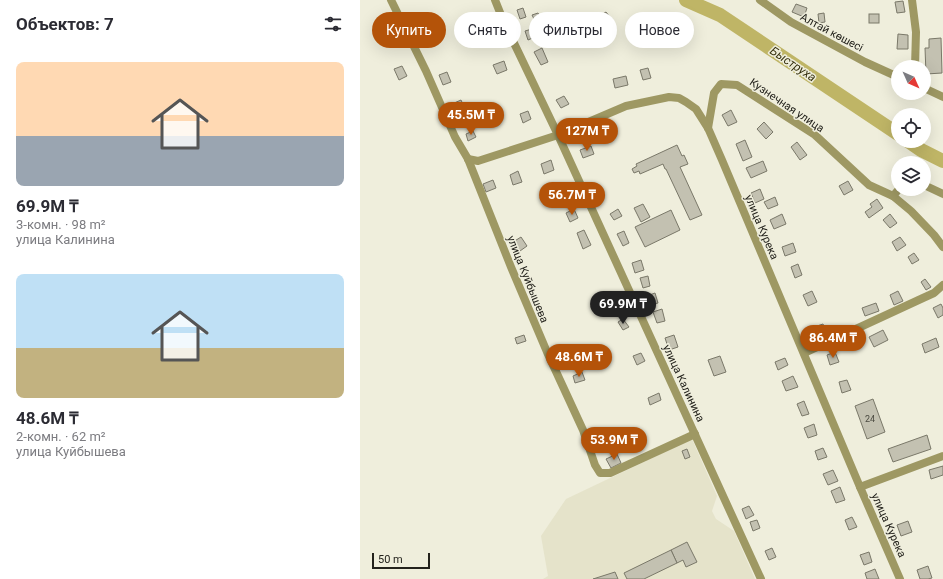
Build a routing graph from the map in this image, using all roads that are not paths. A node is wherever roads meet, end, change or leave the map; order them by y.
1 (391, 0) edge
2 (495, 0) edge
3 (760, 0) edge
4 (912, 0) edge
5 (915, 60) edge
6 (891, 74) edge
7 (931, 91) edge
8 (943, 97) edge
9 (708, 128) junction
10 (558, 135) junction
11 (468, 160) junction
12 (931, 188) edge
13 (943, 194) edge
14 (891, 195) edge
15 (893, 196) edge
16 (943, 247) edge
17 (943, 285) edge
18 (804, 353) junction
19 (695, 434) junction
20 (943, 456) edge
21 (860, 487) junction
22 (761, 579) edge
23 (900, 579) edge

1 - 11 street, улица Куйбышева
2 - 10 street, улица Калинина
3 - 6 street, Алтай көшесі
4 - 5 street
7 - 8 street
9 - 10 street, улица Курека
9 - 14 street, Кузнечная улица
9 - 18 street, улица Курека
10 - 11 street, улица Курека
10 - 19 street, улица Калинина
11 - 19 street, улица Куйбышева
12 - 13 street
15 - 16 street, Кузнечная улица
17 - 18 street
18 - 21 street, улица Курека
19 - 22 street, улица Калинина
20 - 21 street
21 - 23 street, улица Курека

